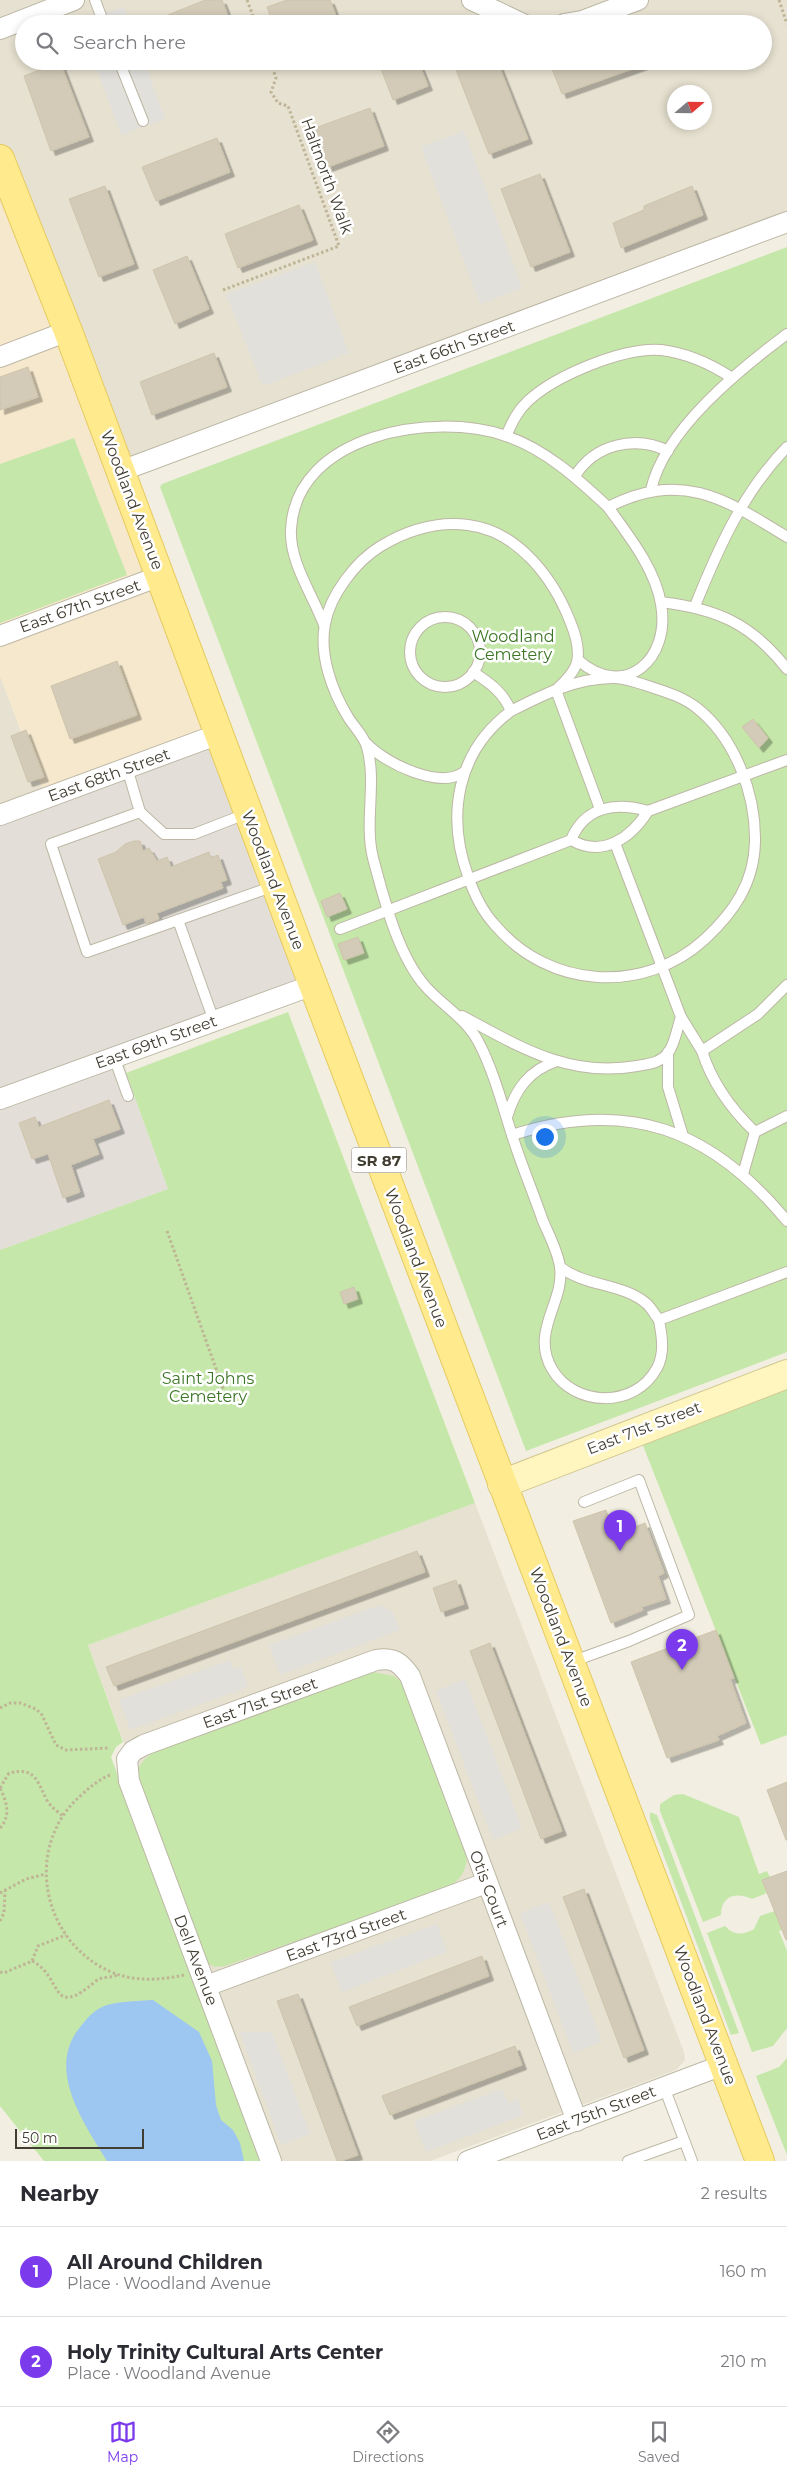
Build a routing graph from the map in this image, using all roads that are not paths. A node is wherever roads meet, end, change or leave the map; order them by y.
1 (74, 0) edge
2 (94, 0) edge
3 (472, 0) edge
4 (638, 0) edge
5 (36, 15) edge
6 (100, 15) edge
7 (504, 15) edge
8 (598, 15) edge
9 (15, 23) edge
10 (0, 29) edge
11 (123, 70) edge
12 (143, 121) dead end
13 (0, 158) edge
14 (787, 222) edge
15 (68, 332) junction
16 (787, 334) edge
17 (0, 357) edge
18 (732, 378) junction
19 (506, 436) junction
20 (787, 447) edge
21 (668, 451) junction
22 (121, 471) junction
23 (575, 476) junction
24 (651, 490) junction
25 (608, 507) junction
26 (740, 510) junction
27 (787, 537) edge
28 (160, 576) junction
29 (661, 602) junction
30 (695, 606) junction
31 (324, 625) junction
32 (0, 636) edge
33 (578, 660) junction
34 (787, 669) edge
35 (473, 672) junction
36 (616, 678) junction
37 (556, 690) junction
38 (511, 711) junction
39 (219, 734) junction
40 (367, 744) junction
41 (787, 760) edge
42 (127, 768) junction
43 (464, 772) junction
44 (744, 776) junction
45 (447, 779) junction
46 (458, 795) junction
47 (600, 809) junction
48 (648, 811) junction
49 (140, 812) junction
50 (248, 814) junction
51 (0, 815) edge
52 (571, 840) junction
53 (615, 843) junction
54 (469, 880) junction
55 (275, 885) junction
56 (388, 911) junction
57 (178, 920) junction
58 (340, 929) dead end
59 (662, 967) junction
60 (313, 985) junction
61 (787, 985) edge
62 (453, 1012) junction
63 (681, 1017) junction
64 (214, 1021) junction
65 (702, 1051) junction
66 (668, 1052) junction
67 (114, 1057) junction
68 (556, 1062) junction
69 (128, 1096) dead end
70 (0, 1098) edge
71 (787, 1116) edge
72 (507, 1118) junction
73 (755, 1132) junction
74 (512, 1135) junction
75 (683, 1136) junction
76 (742, 1174) junction
77 (787, 1221) edge
78 (560, 1268) junction
79 (787, 1272) edge
80 (659, 1320) junction
81 (787, 1374) edge
82 (502, 1484) junction
83 (584, 1502) dead end
84 (397, 1660) joint
85 (570, 1662) junction
86 (127, 1759) joint
87 (486, 1884) junction
88 (206, 1986) junction
89 (723, 2065) junction
90 (664, 2088) junction
91 (577, 2120) junction
92 (686, 2145) junction
93 (271, 2161) edge
94 (468, 2161) edge
95 (628, 2161) edge
96 (692, 2161) edge
97 (760, 2161) edge

1 - 5 street
2 - 6 lane
3 - 7 street
4 - 8 street
9 - 10 street
11 - 12 lane
13 - 15 main road, Woodland Avenue / SR 87
14 - 22 street, East 66th Street
15 - 17 street
15 - 22 main road, Woodland Avenue / SR 87
16 - 18 lane
18 - 19 lane
18 - 21 lane
19 - 23 lane
19 - 31 lane
20 - 26 lane
21 - 23 lane
21 - 24 lane
22 - 28 main road, Woodland Avenue / SR 87
23 - 25 lane
24 - 25 lane
24 - 26 lane
25 - 29 lane
26 - 27 lane
26 - 30 lane
28 - 32 street, East 67th Street
28 - 39 main road, Woodland Avenue / SR 87
29 - 30 lane
29 - 36 lane
30 - 34 lane
31 - 33 lane
31 - 40 lane
33 - 36 lane
33 - 37 lane
35 - 35 lane
35 - 38 lane
36 - 37 lane
36 - 44 lane
37 - 38 lane
37 - 47 lane
38 - 43 lane
39 - 42 street, East 68th Street
39 - 50 main road, Woodland Avenue / SR 87
40 - 45 lane
40 - 56 lane
41 - 44 lane
42 - 49 lane
42 - 51 street, East 68th Street
43 - 45 lane
43 - 46 lane
44 - 48 lane
44 - 59 lane
45 - 46 lane
46 - 54 lane
47 - 48 lane
47 - 52 lane
48 - 53 lane
49 - 50 lane
49 - 57 lane
50 - 55 main road, Woodland Avenue / SR 87
52 - 53 lane
52 - 54 lane
53 - 59 lane
54 - 56 lane
54 - 59 lane
55 - 57 lane
55 - 60 main road, Woodland Avenue / SR 87
56 - 58 lane
56 - 62 lane
57 - 64 lane
59 - 63 lane
60 - 64 street, East 69th Street
60 - 82 main road, Woodland Avenue / SR 87
61 - 65 lane
62 - 68 lane
62 - 72 lane
63 - 65 lane
63 - 66 lane
64 - 67 street, East 69th Street
65 - 73 lane
66 - 68 lane
66 - 75 lane
67 - 69 lane
67 - 70 street, East 69th Street
68 - 72 lane
71 - 73 lane
72 - 74 lane
73 - 76 lane
74 - 75 lane
74 - 78 lane
75 - 76 lane
76 - 77 lane
78 - 80 lane
78 - 80 lane
79 - 80 lane
81 - 82 street, East 71st Street
82 - 85 main road, Woodland Avenue / SR 87
83 - 85 lane
84 - 86 street, East 71st Street
84 - 87 street, Otis Court
85 - 89 main road, Woodland Avenue / SR 87
86 - 88 street, Dell Avenue
87 - 88 street, East 73rd Street
87 - 91 street, Otis Court
88 - 93 street, Dell Avenue
89 - 90 street, East 75th Street
89 - 97 main road, Woodland Avenue / SR 87
90 - 91 street, East 75th Street
90 - 92 lane
91 - 94 street, East 75th Street
92 - 95 lane
92 - 96 lane

